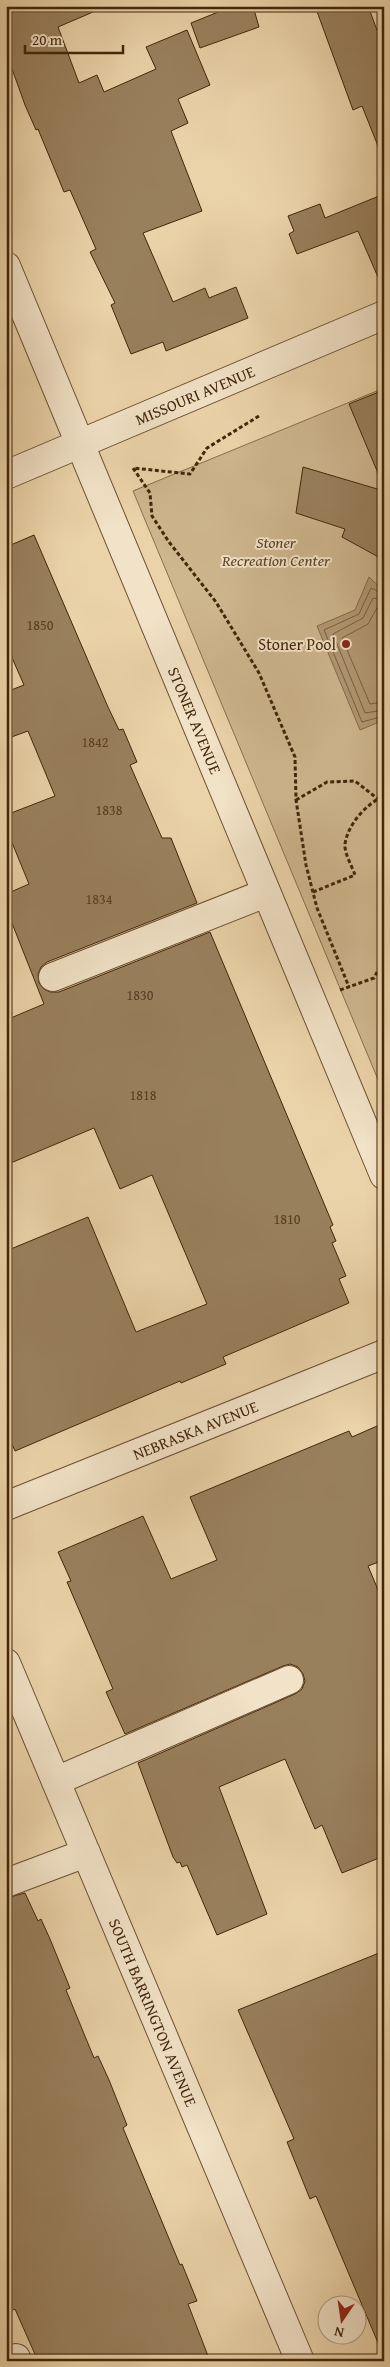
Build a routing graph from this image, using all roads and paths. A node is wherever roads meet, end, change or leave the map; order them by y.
1 (6, 266) edge
2 (384, 315) edge
3 (259, 416) dead end
4 (80, 445) junction
5 (6, 475) edge
6 (384, 796) edge
7 (378, 799) junction
8 (296, 800) junction
9 (313, 892) junction
10 (266, 893) junction
11 (384, 959) edge
12 (53, 977) dead end
13 (348, 987) junction
14 (312, 1001) junction
15 (384, 1175) edge
16 (384, 1354) edge
17 (6, 1506) edge
18 (6, 1663) edge
19 (289, 1680) dead end
20 (56, 1781) junction
21 (86, 1853) junction
22 (6, 1883) edge
23 (300, 2361) edge

1 - 4 street, STONER AVENUE
2 - 4 street, MISSOURI AVENUE
3 - 8 path
4 - 5 street, MISSOURI AVENUE
4 - 10 street, STONER AVENUE
6 - 7 path
7 - 8 path
7 - 9 path
8 - 9 path
9 - 13 path
10 - 12 street
10 - 14 street, STONER AVENUE
11 - 13 path
13 - 14 path
14 - 15 street, STONER AVENUE
16 - 17 street, NEBRASKA AVENUE
18 - 20 street, SOUTH BARRINGTON AVENUE
19 - 20 street
20 - 21 street, SOUTH BARRINGTON AVENUE
21 - 22 street
21 - 23 street, SOUTH BARRINGTON AVENUE

